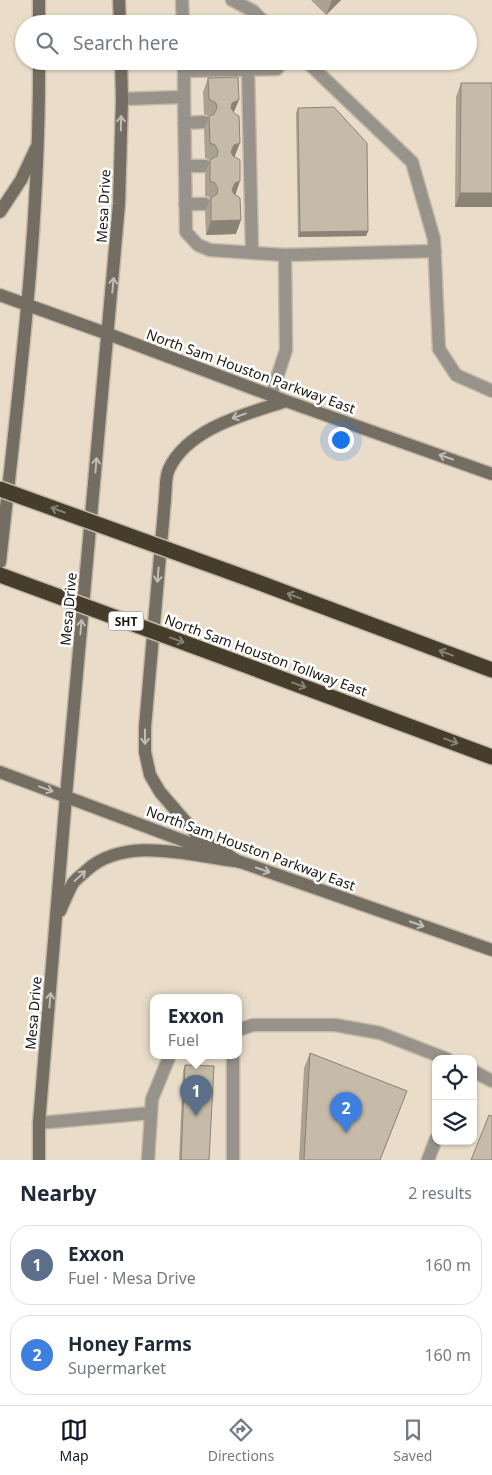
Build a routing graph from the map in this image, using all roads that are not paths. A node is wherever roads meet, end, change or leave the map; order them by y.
1 (39, 0) edge
2 (119, 0) edge
3 (182, 0) edge
4 (232, 0) edge
5 (39, 15) edge
6 (120, 15) edge
7 (183, 15) edge
8 (257, 15) edge
9 (39, 70) edge
10 (121, 70) edge
11 (184, 70) edge
12 (248, 70) edge
13 (315, 70) edge
14 (184, 97) junction
15 (122, 99) junction
16 (204, 122) dead end
17 (234, 122) edge
18 (249, 122) junction
19 (184, 123) junction
20 (38, 141) junction
21 (250, 165) junction
22 (185, 166) junction
23 (205, 166) dead end
24 (234, 166) edge
25 (251, 203) junction
26 (186, 204) junction
27 (205, 204) dead end
28 (235, 204) edge
29 (0, 212) edge
30 (435, 251) junction
31 (252, 253) junction
32 (285, 255) junction
33 (0, 296) edge
34 (28, 307) junction
35 (108, 334) junction
36 (492, 391) edge
37 (271, 396) junction
38 (286, 401) junction
39 (492, 474) edge
40 (0, 489) edge
41 (0, 562) edge
42 (0, 575) edge
43 (492, 670) edge
44 (492, 757) edge
45 (0, 772) edge
46 (66, 796) junction
47 (239, 862) junction
48 (56, 918) junction
49 (492, 950) edge
50 (242, 1029) edge
51 (437, 1055) edge
52 (168, 1059) edge
53 (233, 1059) edge
54 (477, 1073) edge
55 (492, 1081) edge
56 (151, 1114) junction
57 (39, 1123) junction
58 (434, 1145) edge
59 (39, 1160) edge
60 (148, 1160) edge
61 (233, 1160) edge
62 (428, 1160) edge

1 - 5 main road
2 - 6 main road
3 - 7 street
4 - 8 street
9 - 20 main road
10 - 15 main road, Mesa Drive
11 - 14 street
12 - 18 street
13 - 30 street
14 - 15 street
14 - 19 street
35 -> 15 main road, Mesa Drive
16 - 19 street
17 - 18 street
18 - 21 street
19 - 22 street
20 - 29 main road
20 - 34 main road
21 - 24 street
21 - 25 street
22 - 23 street
22 - 26 street
25 - 28 street
25 - 31 street
26 - 27 street
26 - 31 street
30 - 32 street
30 - 36 street
31 - 32 street
32 - 37 street
33 - 34 main road, North Sam Houston Parkway East
34 - 35 main road, North Sam Houston Parkway East
34 - 41 main road
35 - 37 main road, North Sam Houston Parkway East
46 -> 35 main road, Mesa Drive
37 - 38 main road, North Sam Houston Parkway East
39 -> 38 main road, North Sam Houston Parkway East
38 -> 47 main road
43 -> 40 highway, bridge
42 -> 44 highway, North Sam Houston Tollway East / SHT, bridge
45 -> 46 main road, North Sam Houston Parkway East
46 - 47 main road, North Sam Houston Parkway East
46 - 48 main road, Mesa Drive
48 -> 47 main road
47 -> 49 main road, North Sam Houston Parkway East
57 -> 48 main road, Mesa Drive
50 - 51 street
52 - 56 street
53 - 61 street
54 - 55 street
56 - 57 street
56 - 60 street
57 - 59 main road, Mesa Drive
58 - 62 street

